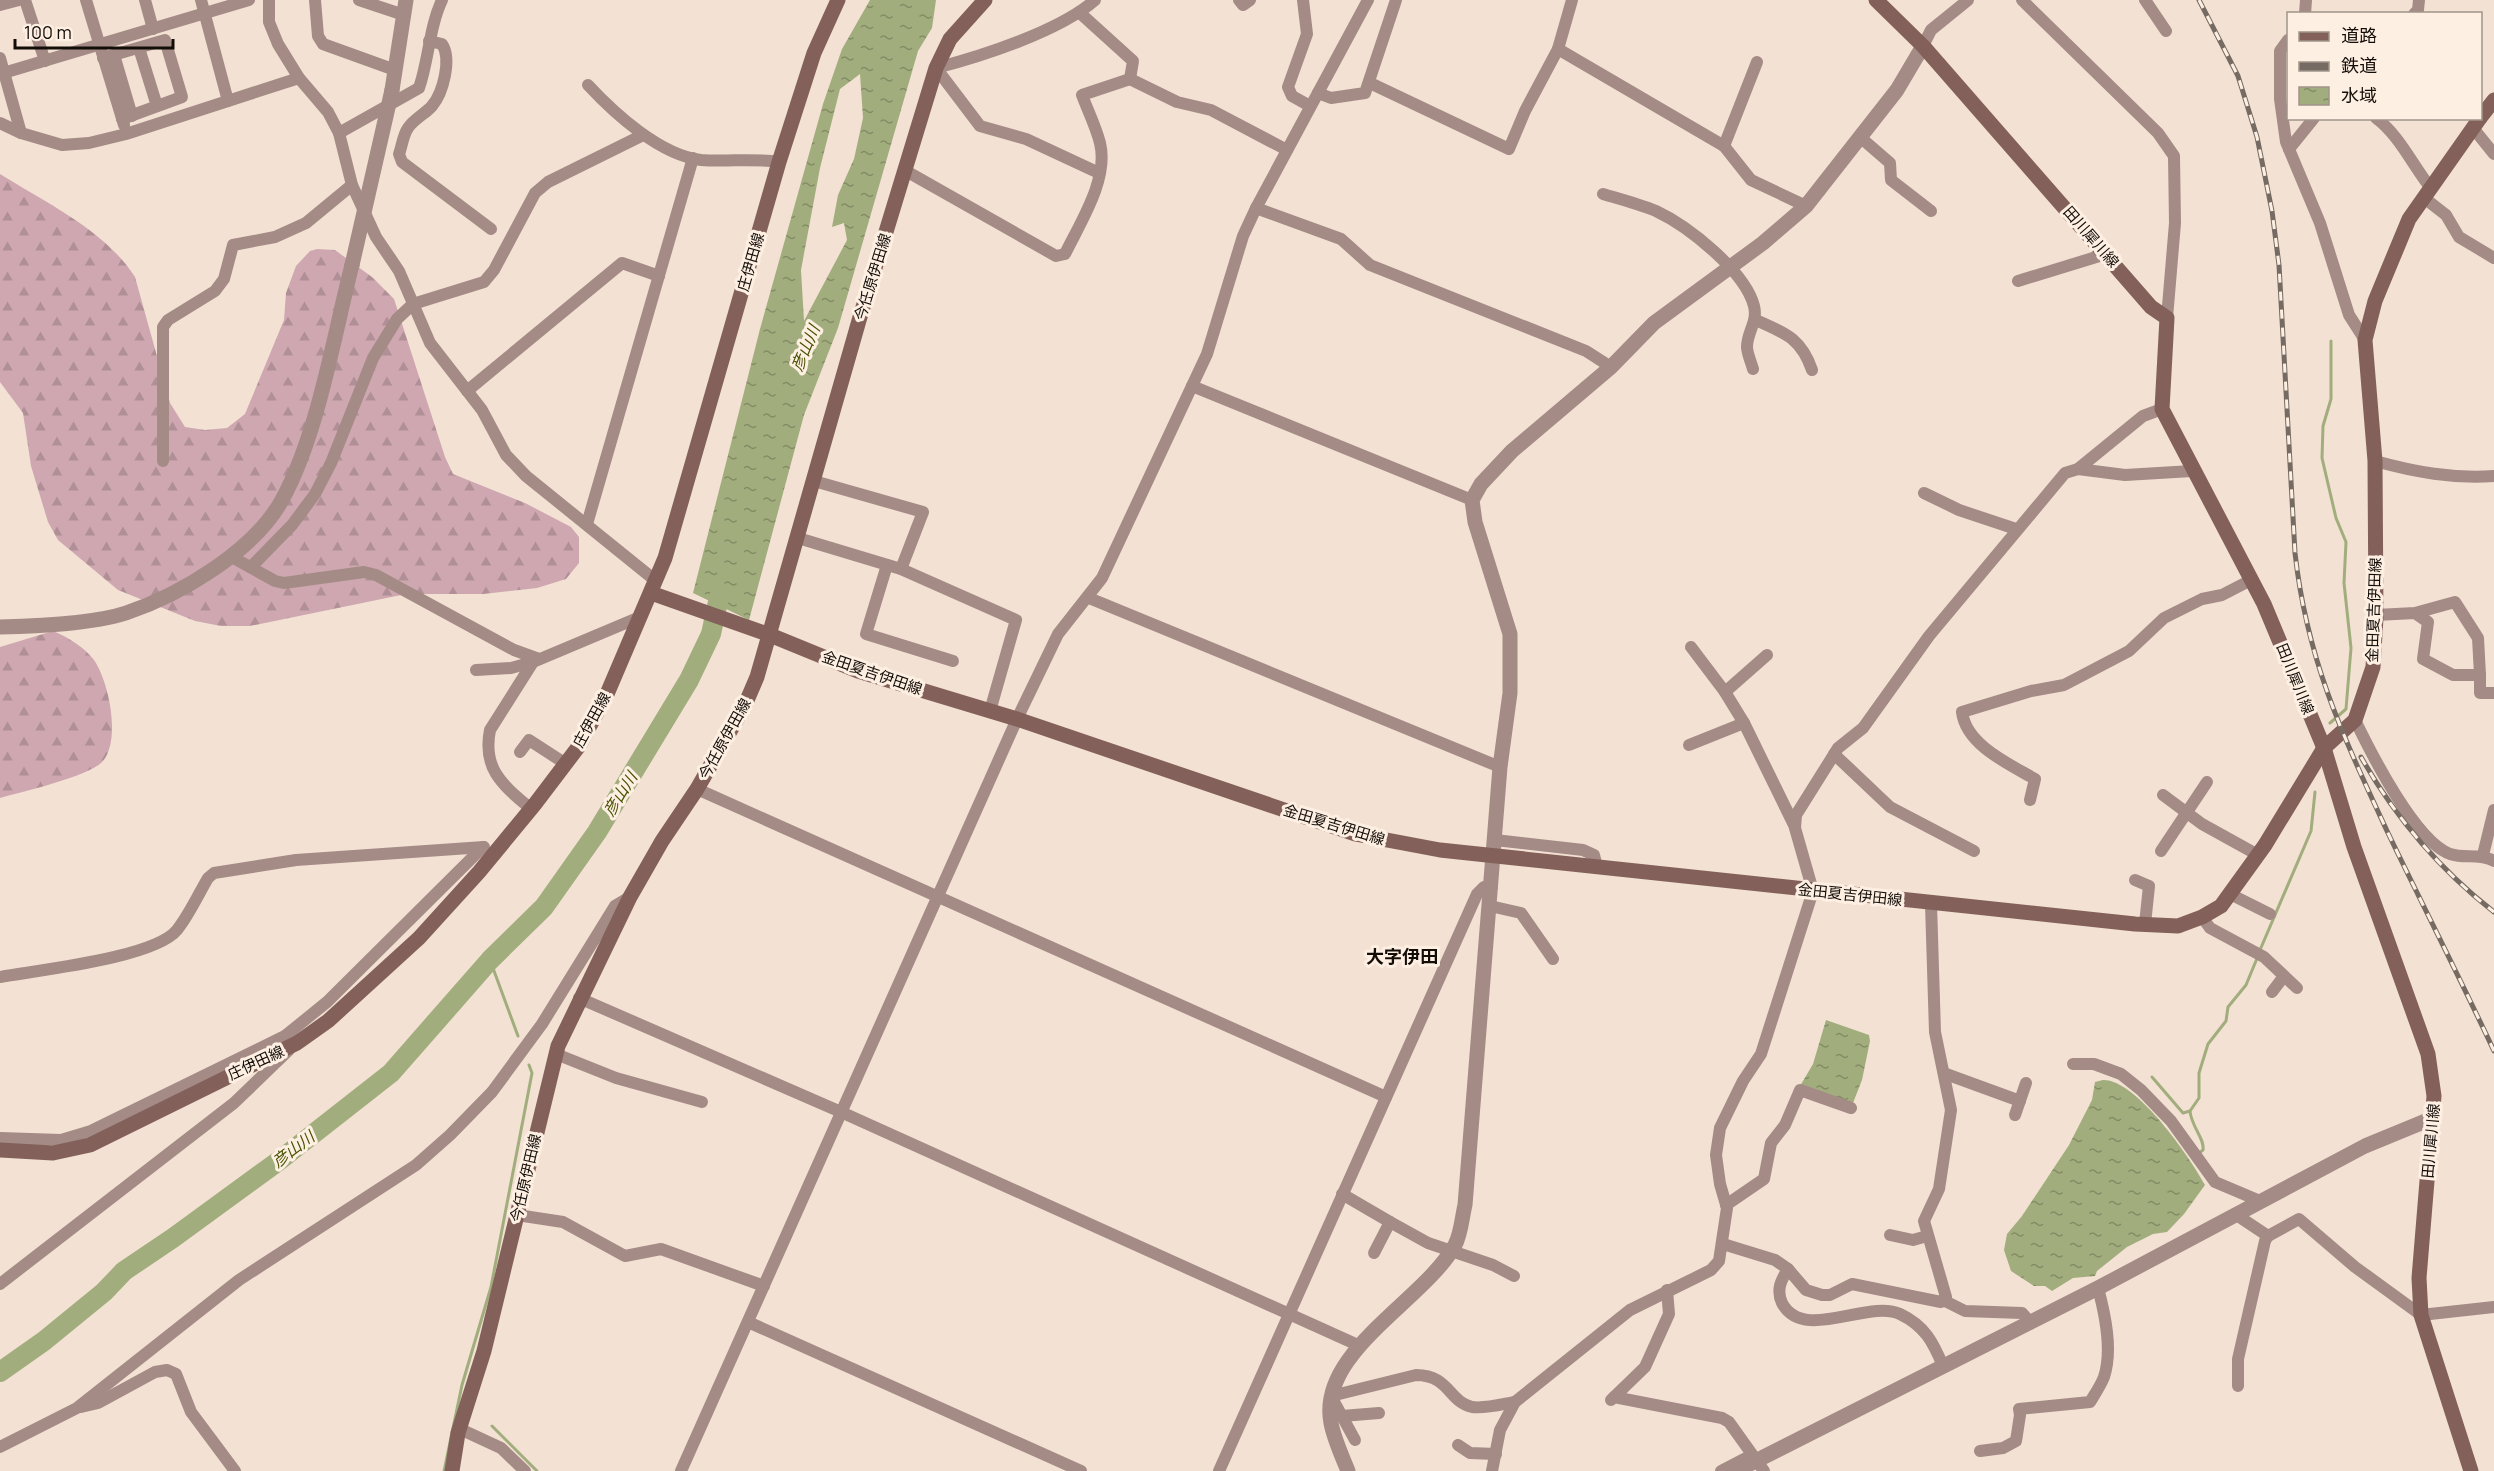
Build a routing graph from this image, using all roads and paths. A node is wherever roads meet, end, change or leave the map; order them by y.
1 (19, 0) edge
2 (25, 0) edge
3 (86, 0) edge
4 (146, 0) edge
5 (201, 0) edge
6 (249, 0) edge
7 (269, 0) edge
8 (315, 0) edge
9 (359, 0) edge
10 (441, 0) edge
11 (838, 0) edge
12 (985, 0) edge
13 (1095, 0) edge
14 (1239, 0) edge
15 (1250, 0) edge
16 (1303, 0) edge
17 (1368, 0) edge
18 (1396, 0) edge
19 (1572, 0) edge
20 (1876, 0) edge
21 (1968, 0) edge
22 (2022, 0) edge
23 (2145, 0) edge
24 (0, 5) edge
25 (405, 8) edge
26 (205, 13) junction
27 (1080, 13) junction
28 (153, 29) junction
29 (2166, 31) dead end
30 (429, 41) junction
31 (2287, 42) edge
32 (99, 45) junction
33 (1923, 46) junction
34 (139, 48) junction
35 (1558, 49) junction
36 (109, 56) junction
37 (0, 58) edge
38 (45, 61) junction
39 (1757, 62) dead end
40 (936, 68) junction
41 (395, 70) junction
42 (2, 74) edge
43 (299, 78) junction
44 (1130, 79) junction
45 (1370, 83) junction
46 (588, 85) dead end
47 (1318, 93) junction
48 (2494, 100) edge
49 (228, 102) junction
50 (157, 106) junction
51 (1310, 106) junction
52 (2482, 116) edge
53 (127, 118) junction
54 (2311, 120) edge
55 (2379, 120) edge
56 (2478, 121) edge
57 (0, 123) edge
58 (21, 133) junction
59 (339, 133) junction
60 (126, 134) junction
61 (643, 135) junction
62 (1860, 137) junction
63 (1724, 146) junction
64 (2289, 149) junction
65 (1287, 150) junction
66 (2494, 154) edge
67 (693, 158) junction
68 (779, 162) junction
69 (906, 171) junction
70 (1099, 173) junction
71 (352, 184) junction
72 (2427, 192) junction
73 (1603, 194) dead end
74 (1806, 206) junction
75 (1256, 208) junction
76 (1931, 212) dead end
77 (490, 229) dead end
78 (2106, 254) junction
79 (2494, 258) edge
80 (1730, 268) junction
81 (659, 276) junction
82 (2018, 281) dead end
83 (413, 303) junction
84 (2167, 318) junction
85 (1756, 320) junction
86 (2365, 340) junction
87 (1611, 367) junction
88 (1753, 369) dead end
89 (1812, 370) dead end
90 (1192, 386) junction
91 (467, 391) junction
92 (2162, 409) junction
93 (163, 461) dead end
94 (2376, 461) junction
95 (2078, 469) junction
96 (2192, 471) junction
97 (2494, 476) edge
98 (814, 481) junction
99 (1924, 492) dead end
100 (1472, 500) junction
101 (587, 525) junction
102 (2016, 530) junction
103 (798, 538) junction
104 (230, 556) junction
105 (887, 565) junction
106 (251, 567) junction
107 (901, 569) junction
108 (2252, 580) junction
109 (656, 590) junction
110 (1089, 598) junction
111 (2415, 614) junction
112 (2376, 615) junction
113 (640, 617) junction
114 (0, 627) edge
115 (770, 635) junction
116 (1691, 647) dead end
117 (1767, 655) dead end
118 (536, 661) junction
119 (952, 661) dead end
120 (476, 670) dead end
121 (2480, 675) junction
122 (1725, 692) junction
123 (2494, 693) edge
124 (990, 711) junction
125 (1017, 719) junction
126 (2355, 720) junction
127 (1744, 723) junction
128 (1689, 745) dead end
129 (2324, 748) junction
130 (520, 752) dead end
131 (1834, 754) junction
132 (566, 764) junction
133 (1500, 767) junction
134 (2206, 782) dead end
135 (698, 789) junction
136 (2163, 795) dead end
137 (2030, 800) dead end
138 (531, 809) junction
139 (2494, 810) edge
140 (2185, 812) junction
141 (1795, 828) junction
142 (501, 846) junction
143 (483, 847) junction
144 (1495, 848) junction
145 (1974, 851) dead end
146 (2161, 851) dead end
147 (2489, 854) edge
148 (2258, 855) junction
149 (2135, 880) dead end
150 (1492, 887) junction
151 (1813, 891) junction
152 (2230, 894) junction
153 (630, 897) junction
154 (937, 898) junction
155 (1931, 904) junction
156 (1490, 906) junction
157 (2270, 914) dead end
158 (2202, 917) junction
159 (2145, 924) junction
160 (1553, 959) dead end
161 (2284, 976) junction
162 (0, 977) edge
163 (2297, 988) dead end
164 (2272, 992) dead end
165 (579, 998) junction
166 (297, 1044) junction
167 (556, 1054) junction
168 (2073, 1064) dead end
169 (1946, 1074) junction
170 (2026, 1083) dead end
171 (1386, 1097) junction
172 (2020, 1101) junction
173 (702, 1102) dead end
174 (1851, 1108) dead end
175 (842, 1112) junction
176 (2015, 1115) dead end
177 (2433, 1118) junction
178 (0, 1138) edge
179 (0, 1150) edge
180 (1342, 1194) junction
181 (2260, 1201) junction
182 (1726, 1205) junction
183 (2235, 1214) junction
184 (517, 1215) junction
185 (1390, 1222) junction
186 (1890, 1235) dead end
187 (1927, 1236) junction
188 (2268, 1236) junction
189 (1724, 1244) junction
190 (1450, 1252) junction
191 (1374, 1253) dead end
192 (1788, 1269) junction
193 (1514, 1276) dead end
194 (0, 1284) edge
195 (764, 1286) junction
196 (2098, 1288) junction
197 (1667, 1290) junction
198 (1943, 1300) junction
199 (2494, 1307) edge
200 (1289, 1312) junction
201 (2421, 1315) junction
202 (748, 1322) junction
203 (2030, 1322) junction
204 (1360, 1346) junction
205 (1943, 1366) junction
206 (2238, 1386) dead end
207 (1331, 1396) junction
208 (1515, 1402) junction
209 (77, 1408) junction
210 (1379, 1413) dead end
211 (1342, 1416) junction
212 (460, 1429) junction
213 (1355, 1440) dead end
214 (1458, 1445) dead end
215 (0, 1447) edge
216 (1980, 1451) dead end
217 (1496, 1454) junction
218 (1757, 1462) edge
219 (235, 1471) edge
220 (452, 1471) edge
221 (525, 1471) edge
222 (681, 1471) edge
223 (1081, 1471) edge
224 (1219, 1471) edge
225 (1348, 1471) edge
226 (1492, 1471) edge
227 (1721, 1471) edge
228 (1736, 1471) edge
229 (2471, 1471) edge

1 - 24 street
2 - 38 street
3 - 32 street
4 - 28 street
5 - 26 street
6 - 26 street
7 - 43 street
8 - 41 street
9 - 25 street
10 - 30 street
11 - 68 main road, 庄伊田線
12 - 40 main road, 今任原伊田線
13 - 27 street
14 - 15 street
16 - 51 street
17 - 47 street
18 - 45 street
19 - 35 street
20 - 33 main road, 田川犀川線
21 - 33 street
22 - 84 street
23 - 29 street
25 - 41 street
26 - 28 street
26 - 49 street
27 - 40 street
27 - 44 street
28 - 32 street
30 - 59 street
30 - 77 street
31 - 64 street
32 - 36 street
32 - 38 street
33 - 62 street
33 - 78 main road, 田川犀川線
34 - 36 street
34 - 50 street
34 - 50 street
35 - 45 street
35 - 63 street
36 - 53 street
37 - 42 street
38 - 42 street
39 - 63 street
40 - 69 main road, 今任原伊田線
40 - 70 street
41 - 104 street, bridge
42 - 58 street
43 - 49 street
43 - 59 street
44 - 65 street
44 - 70 street
45 - 47 street
46 - 61 street
47 - 51 street
48 - 52 main road, 金田夏吉伊田線
49 - 60 street
50 - 53 street
51 - 65 street
53 - 60 street
54 - 64 street
55 - 72 street
56 - 66 street
56 - 72 main road, 金田夏吉伊田線
57 - 58 street
58 - 60 street
59 - 71 street
61 - 67 street
61 - 83 street
62 - 74 street
62 - 76 street
63 - 74 street
64 - 86 street
65 - 75 street
67 - 68 street
67 - 81 street
68 - 109 main road, 庄伊田線
69 - 70 street
69 - 98 main road, 今任原伊田線
71 - 83 street
71 - 93 street
72 - 79 street
72 - 86 main road, 金田夏吉伊田線
73 - 80 street
74 - 80 street
75 - 87 street
75 - 90 street
78 - 82 street
78 - 84 main road, 田川犀川線
80 - 85 street
80 - 87 street
81 - 91 street
81 - 101 street
83 - 91 street
83 - 106 street
84 - 92 main road, 田川犀川線
85 - 88 street
85 - 89 street
86 - 94 main road, 金田夏吉伊田線
87 - 100 street
90 - 100 street
90 - 110 street
91 - 101 street
92 - 95 street
92 - 96 main road, 田川犀川線
94 - 97 street
94 - 112 main road, 金田夏吉伊田線
95 - 96 street
95 - 102 street
96 - 108 main road, 田川犀川線
98 - 103 main road, 今任原伊田線
98 - 107 street
99 - 102 street
100 - 133 street
101 - 109 street
102 - 131 street
103 - 105 street
103 - 115 main road, 今任原伊田線
104 - 106 street
104 - 114 street
105 - 107 street
105 - 119 street
106 - 118 street
107 - 124 street
108 - 129 main road, 田川犀川線
108 - 137 street
109 - 113 main road, 庄伊田線
109 - 115 main road, 金田夏吉伊田線
110 - 125 street
110 - 133 street
111 - 112 street
111 - 121 street
111 - 121 street
112 - 126 main road, 金田夏吉伊田線
113 - 118 street
113 - 132 main road, 庄伊田線
115 - 124 main road, 金田夏吉伊田線
115 - 135 main road, 今任原伊田線
116 - 122 street
117 - 122 street
118 - 120 street
118 - 138 street
121 - 123 street
122 - 127 street
124 - 125 main road, 金田夏吉伊田線
125 - 144 main road, 金田夏吉伊田線
125 - 154 street
126 - 129 main road, 金田夏吉伊田線
126 - 147 street
127 - 128 street
127 - 141 street
129 - 148 main road, 金田夏吉伊田線
129 - 177 main road, 田川犀川線
130 - 132 street
131 - 141 street
131 - 145 street
132 - 138 main road, 庄伊田線
133 - 144 street
134 - 140 street
135 - 153 main road, 今任原伊田線
135 - 154 street
136 - 140 street
138 - 142 main road, 庄伊田線
139 - 147 street
140 - 146 street
140 - 148 street
141 - 151 street
142 - 143 street
142 - 166 main road, 庄伊田線
143 - 162 street
143 - 178 street
144 - 150 street
144 - 151 main road, 金田夏吉伊田線
148 - 152 main road, 金田夏吉伊田線
149 - 159 street
150 - 156 street
150 - 171 street
151 - 155 main road, 金田夏吉伊田線
151 - 182 street
152 - 157 street
152 - 158 main road, 金田夏吉伊田線
153 - 165 main road, 今任原伊田線
153 - 209 street
154 - 171 street
154 - 175 street
155 - 159 main road, 金田夏吉伊田線
155 - 169 street
156 - 160 street
156 - 190 street
158 - 159 main road, 金田夏吉伊田線
158 - 161 street
161 - 163 street
161 - 164 street
165 - 167 main road, 今任原伊田線
165 - 175 street
166 - 179 main road, 庄伊田線
166 - 194 street
167 - 173 street
167 - 184 main road, 今任原伊田線
168 - 181 street
169 - 172 street
169 - 187 street
170 - 172 street
171 - 180 street
172 - 176 street
174 - 182 street
175 - 195 street
175 - 200 street
177 - 181 street
177 - 201 main road, 田川犀川線
180 - 185 street
180 - 200 street
181 - 183 street
182 - 189 street
183 - 188 street
183 - 196 street
184 - 195 street
184 - 212 main road, 今任原伊田線
185 - 190 street
185 - 191 street
186 - 187 street
187 - 198 street
188 - 201 street
188 - 206 street
189 - 192 street
189 - 197 street
190 - 193 street
190 - 204 street
192 - 198 street
192 - 205 street
195 - 202 street
196 - 203 street
196 - 216 street
197 - 208 street
197 - 218 street
198 - 203 street
199 - 201 street
200 - 204 street
200 - 224 street
201 - 229 main road, 田川犀川線
202 - 222 street
202 - 223 street
203 - 205 street
204 - 207 street
205 - 218 street
207 - 208 street
207 - 211 street
207 - 225 street
208 - 217 street
209 - 215 street
209 - 219 street
210 - 211 street
211 - 213 street
212 - 220 main road, 今任原伊田線
212 - 221 street
214 - 217 street
217 - 226 street
218 - 227 street
218 - 228 street

